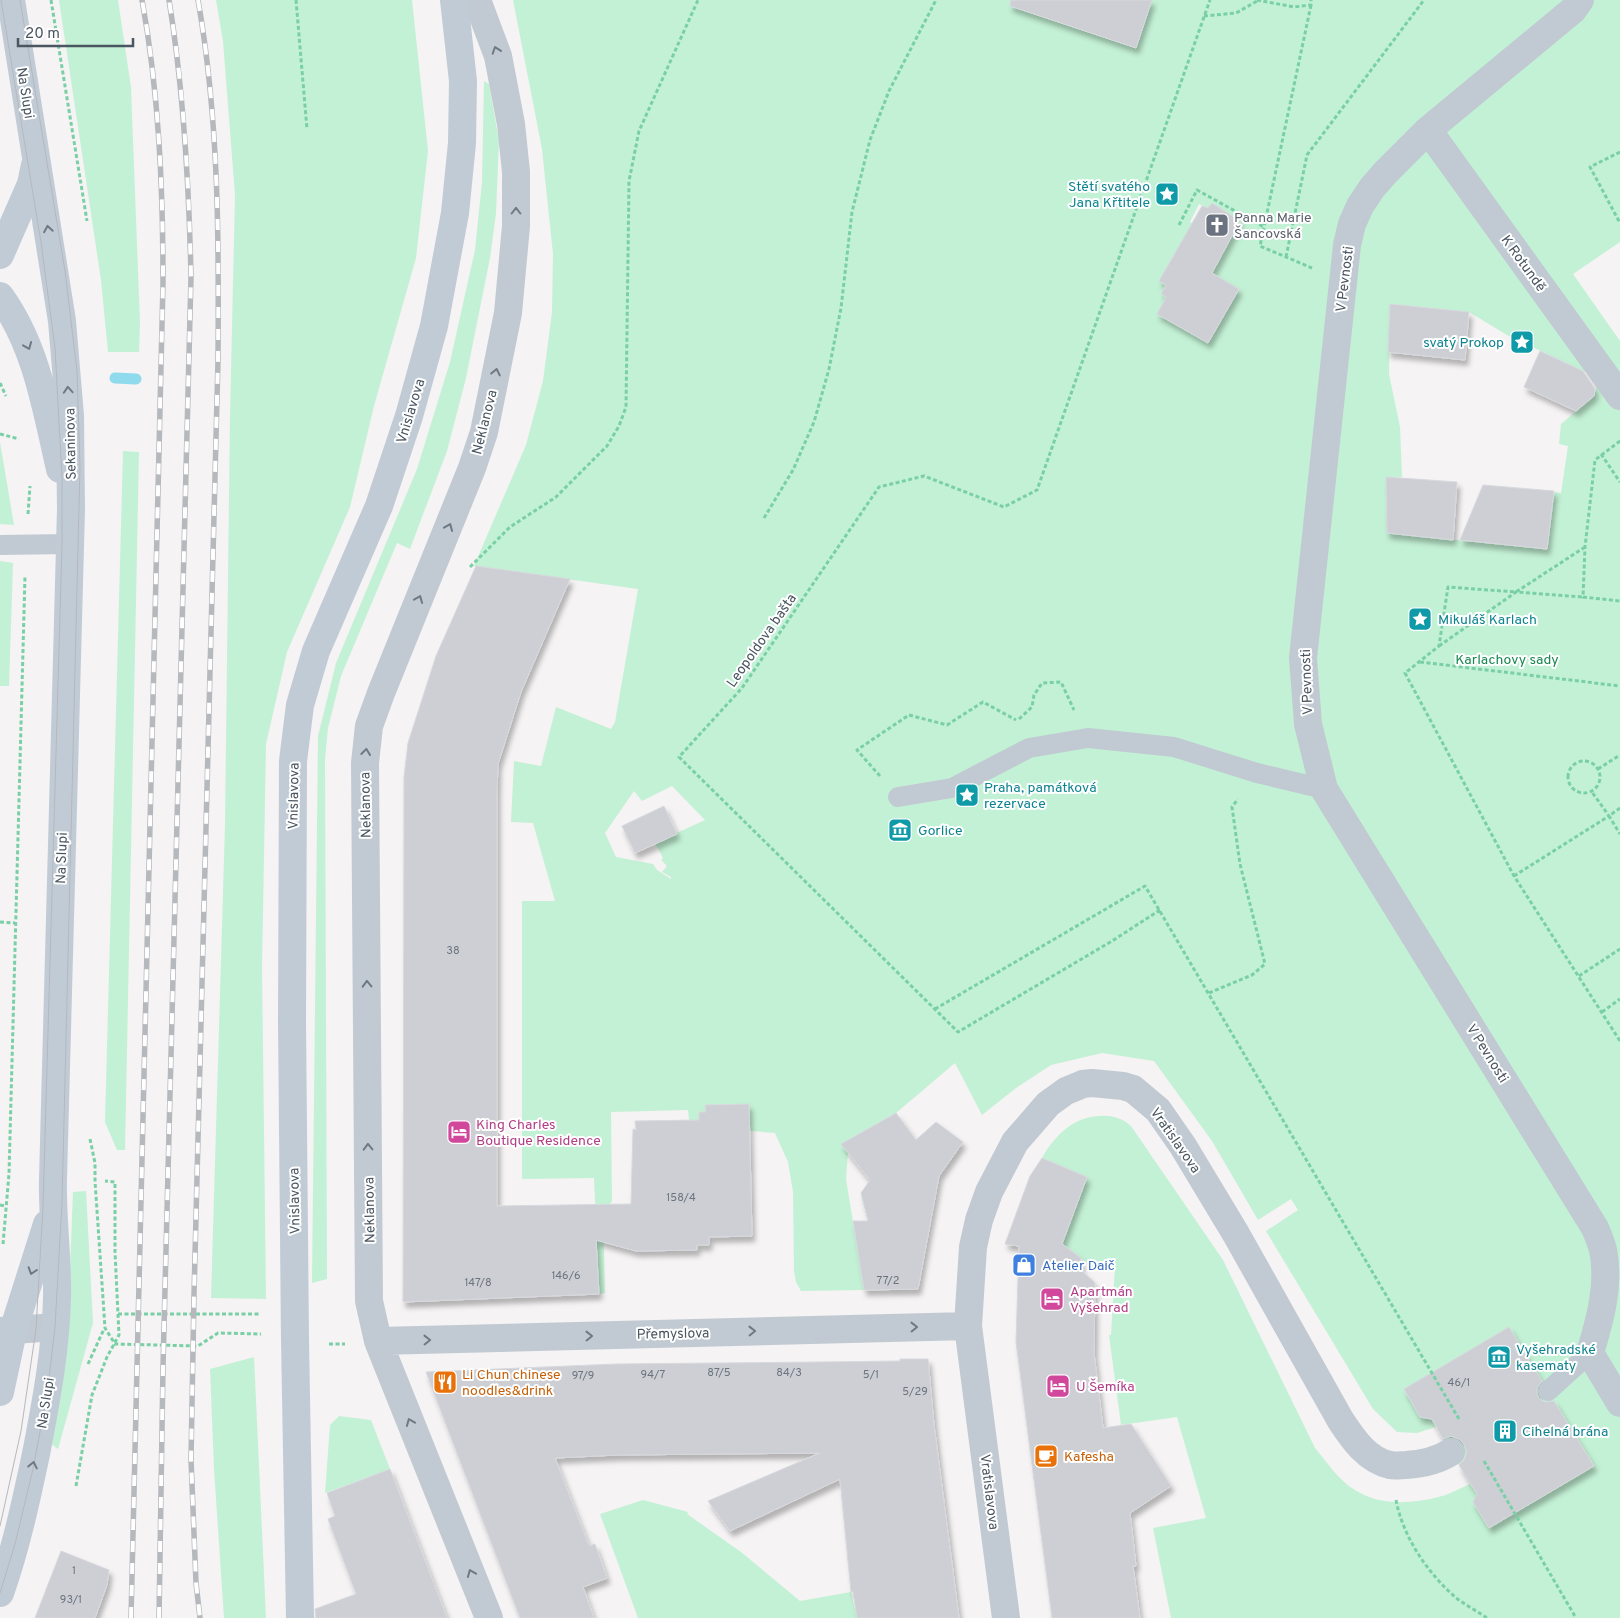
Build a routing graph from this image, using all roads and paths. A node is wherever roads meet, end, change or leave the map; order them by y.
1 (11, 0) edge
2 (51, 0) edge
3 (296, 0) edge
4 (454, 0) edge
5 (477, 0) edge
6 (698, 0) edge
7 (936, 0) edge
8 (1210, 0) edge
9 (1258, 0) edge
10 (1311, 0) edge
11 (1424, 0) edge
12 (1580, 0) edge
13 (1311, 5) junction
14 (1204, 16) junction
15 (307, 129) dead end
16 (1428, 130) junction
17 (1620, 152) edge
18 (36, 156) junction
19 (87, 221) dead end
20 (1620, 223) edge
21 (1179, 225) dead end
22 (1264, 227) junction
23 (0, 255) edge
24 (1286, 257) junction
25 (1319, 272) dead end
26 (2, 297) edge
27 (1620, 396) edge
28 (0, 434) edge
29 (25, 441) dead end
30 (1620, 441) edge
31 (1601, 454) junction
32 (30, 480) dead end
33 (1620, 482) edge
34 (71, 509) junction
35 (764, 518) dead end
36 (0, 544) edge
37 (69, 544) junction
38 (25, 545) junction
39 (1584, 547) junction
40 (468, 569) dead end
41 (1516, 592) junction
42 (1583, 597) junction
43 (1620, 601) edge
44 (1439, 646) junction
45 (1419, 662) junction
46 (1620, 686) edge
47 (1016, 721) junction
48 (1088, 738) junction
49 (1029, 748) junction
50 (1620, 755) edge
51 (1598, 769) junction
52 (1257, 773) junction
53 (1324, 789) junction
54 (1592, 792) junction
55 (898, 797) joint
56 (1620, 808) edge
57 (1609, 816) junction
58 (1620, 834) edge
59 (1514, 876) junction
60 (1160, 910) junction
61 (0, 922) edge
62 (15, 923) junction
63 (1620, 949) edge
64 (1579, 976) junction
65 (1209, 993) junction
66 (1620, 999) edge
67 (935, 1009) junction
68 (1602, 1012) junction
69 (1620, 1041) edge
70 (95, 1181) dead end
71 (105, 1182) dead end
72 (0, 1205) edge
73 (6, 1206) junction
74 (52, 1208) junction
75 (3, 1245) dead end
76 (118, 1314) junction
77 (260, 1314) dead end
78 (968, 1326) junction
79 (55, 1327) junction
80 (105, 1328) junction
81 (6, 1331) edge
82 (267, 1334) dead end
83 (378, 1341) junction
84 (115, 1344) junction
85 (1590, 1353) junction
86 (88, 1362) dead end
87 (1548, 1391) dead end
88 (0, 1392) edge
89 (1620, 1403) edge
90 (1460, 1421) dead end
91 (1451, 1452) dead end
92 (1480, 1455) dead end
93 (1390, 1465) junction
94 (76, 1486) dead end
95 (0, 1593) edge
96 (300, 1618) edge
97 (489, 1618) edge
98 (1006, 1618) edge
99 (1487, 1618) edge
100 (1576, 1618) edge

1 - 18 main road, Na Slupi
2 - 19 path
3 - 15 path
4 - 96 main road, Vnislavova
83 -> 5 street, Neklanova
6 - 40 path
7 - 35 path
8 - 14 path
9 - 13 path
9 - 14 path
10 - 13 path
11 - 24 path
12 - 16 street, V Pevnosti
13 - 22 path
14 - 67 path, Leopoldova bašta
16 - 27 street, K Rotundě
16 - 53 street, V Pevnosti
17 - 20 path
18 - 23 main road
34 -> 18 main road, Sekaninova
21 - 22 path
22 - 24 path
24 - 25 path
26 -> 34 main road, Sekaninova
28 - 29 path
30 - 31 path
31 - 33 path
31 - 39 path
32 - 38 path
34 - 37 main road, Na Slupi
36 - 38 lane
37 - 38 lane
37 - 74 main road, Na Slupi
38 - 62 path
39 - 41 path
39 - 42 path
41 - 42 path
41 - 44 path
41 - 44 path
42 - 43 path
44 - 45 path
45 - 46 path
45 - 59 path
47 - 48 path
47 - 49 path
47 - 55 path
48 - 49 lane
48 - 52 lane
49 - 55 lane
50 - 51 path
51 - 54 path
51 - 54 path
52 - 53 lane
52 - 65 path
53 - 85 street, V Pevnosti
54 - 57 path
56 - 57 path
57 - 58 path
57 - 59 path
59 - 64 path
60 - 65 path
60 - 67 path, Leopoldova bašta
60 - 67 path
61 - 62 path
62 - 73 path
63 - 64 path
64 - 68 path
65 - 90 path
66 - 68 path
68 - 69 path
70 - 80 path
71 - 76 path
72 - 73 path
73 - 75 path
74 - 79 main road, Na Slupi
74 -> 81 main road, Na Slupi
76 - 77 path
76 - 84 path
83 -> 78 street, Přemyslova
78 - 93 street, Vratislavova
78 - 98 street, Vratislavova
79 - 81 street
95 -> 79 main road, Na Slupi
80 - 84 path
80 - 86 path
81 - 88 main road, Na Slupi
82 - 84 path
97 -> 83 street, Neklanova
84 - 94 path
85 - 87 lane
85 - 89 street
91 - 93 street, Vratislavova
92 - 100 path
93 - 99 path

